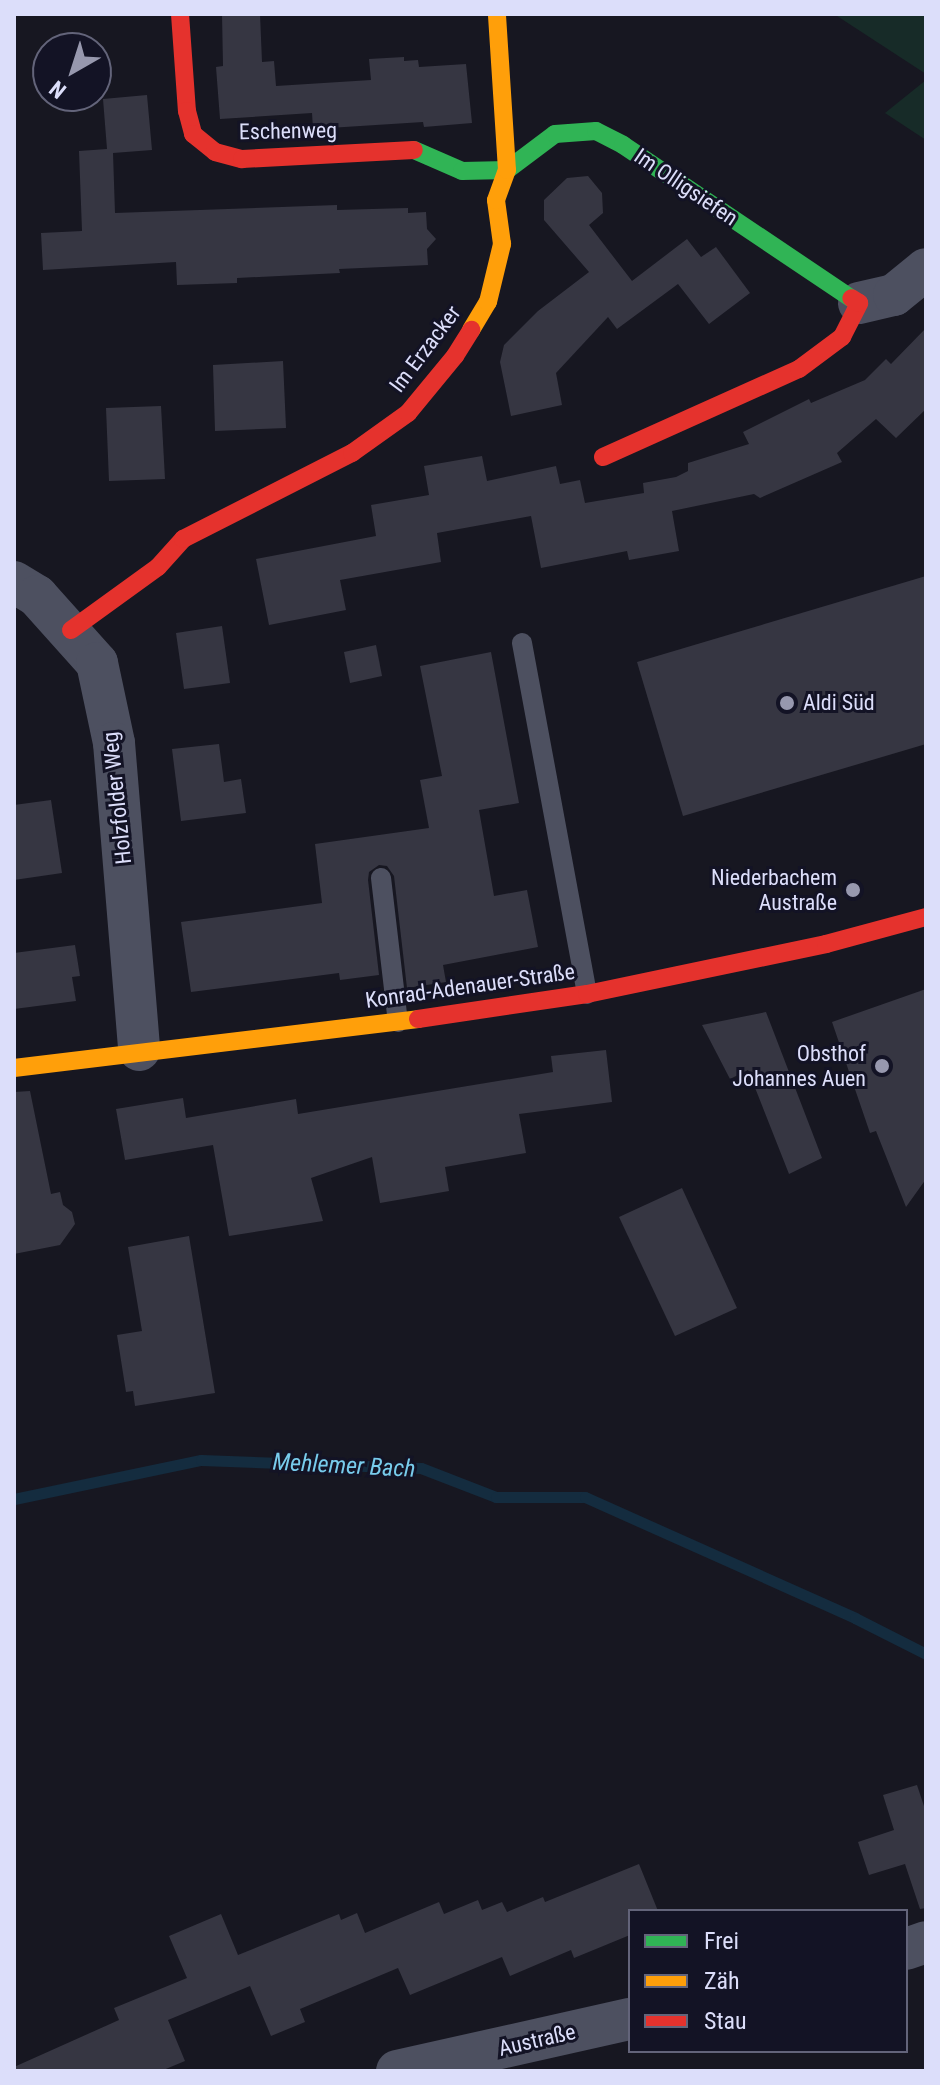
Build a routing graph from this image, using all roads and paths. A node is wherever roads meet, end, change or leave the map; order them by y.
1 (180, 14) edge
2 (497, 14) edge
3 (507, 170) junction
4 (926, 269) edge
5 (859, 303) junction
6 (603, 457) dead end
7 (14, 582) edge
8 (71, 630) junction
9 (522, 643) dead end
10 (381, 878) dead end
11 (926, 917) edge
12 (587, 994) junction
13 (398, 1022) junction
14 (139, 1050) junction
15 (14, 1068) edge
16 (628, 2019) edge
17 (397, 2071) edge

1 - 3 street, Eschenweg
2 - 3 street, Im Erzacker
3 - 5 street, Im Olligsiefen
3 - 8 street, Im Erzacker
4 - 5 street
5 - 6 street
7 - 8 street, Holzfolder Weg
8 - 14 street, Holzfolder Weg
9 - 12 lane
10 - 13 lane
11 - 12 street, Konrad-Adenauer-Straße
12 - 13 street, Konrad-Adenauer-Straße
13 - 14 street, Konrad-Adenauer-Straße
14 - 15 street, Konrad-Adenauer-Straße
16 - 17 street, Austraße

